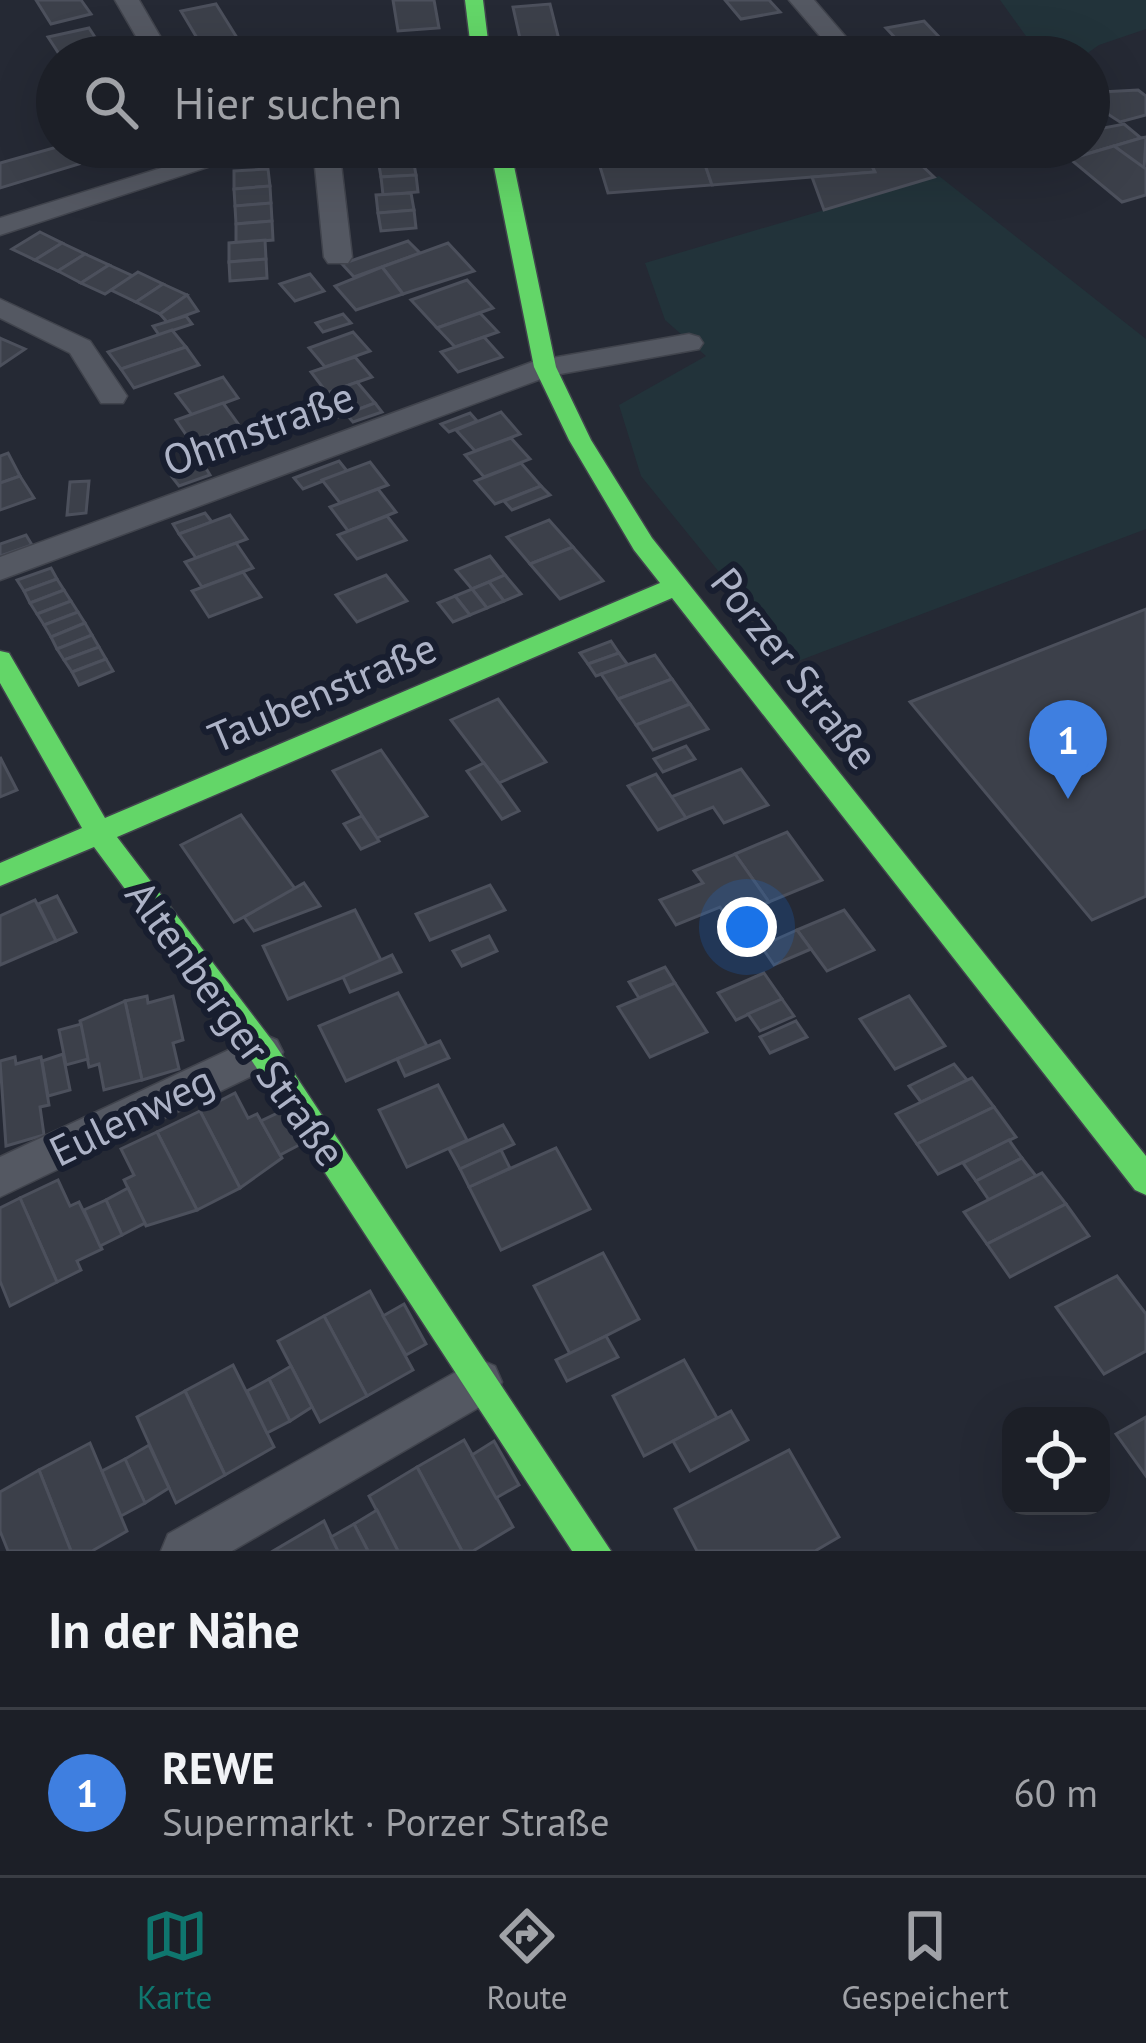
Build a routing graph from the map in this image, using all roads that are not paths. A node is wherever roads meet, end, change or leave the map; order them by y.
1 (127, 0) edge
2 (474, 0) edge
3 (801, 0) edge
4 (148, 36) edge
5 (479, 36) edge
6 (833, 36) edge
7 (171, 168) edge
8 (328, 168) edge
9 (504, 168) edge
10 (0, 227) edge
11 (338, 257) dead end
12 (0, 307) edge
13 (689, 343) dead end
14 (545, 367) junction
15 (112, 396) dead end
16 (0, 568) edge
17 (676, 586) junction
18 (0, 659) edge
19 (99, 833) junction
20 (0, 875) edge
21 (263, 1052) junction
22 (0, 1178) edge
23 (1146, 1180) edge
24 (479, 1382) junction
25 (185, 1551) edge
26 (593, 1551) edge

1 - 4 street
2 - 5 main road
3 - 6 street
7 - 10 street
8 - 11 street
9 - 14 main road, Porzer Straße
12 - 15 street
13 - 14 street, Ohmstraße
14 - 16 street, Ohmstraße
14 - 17 main road, Porzer Straße
17 - 19 main road, Taubenstraße
17 - 23 main road, Porzer Straße
18 - 19 main road, Altenberger Straße
19 - 20 main road, Taubenstraße
19 - 21 main road, Altenberger Straße
21 - 22 street, Eulenweg
21 - 24 main road, Altenberger Straße
24 - 25 street
24 - 26 main road, Altenberger Straße

